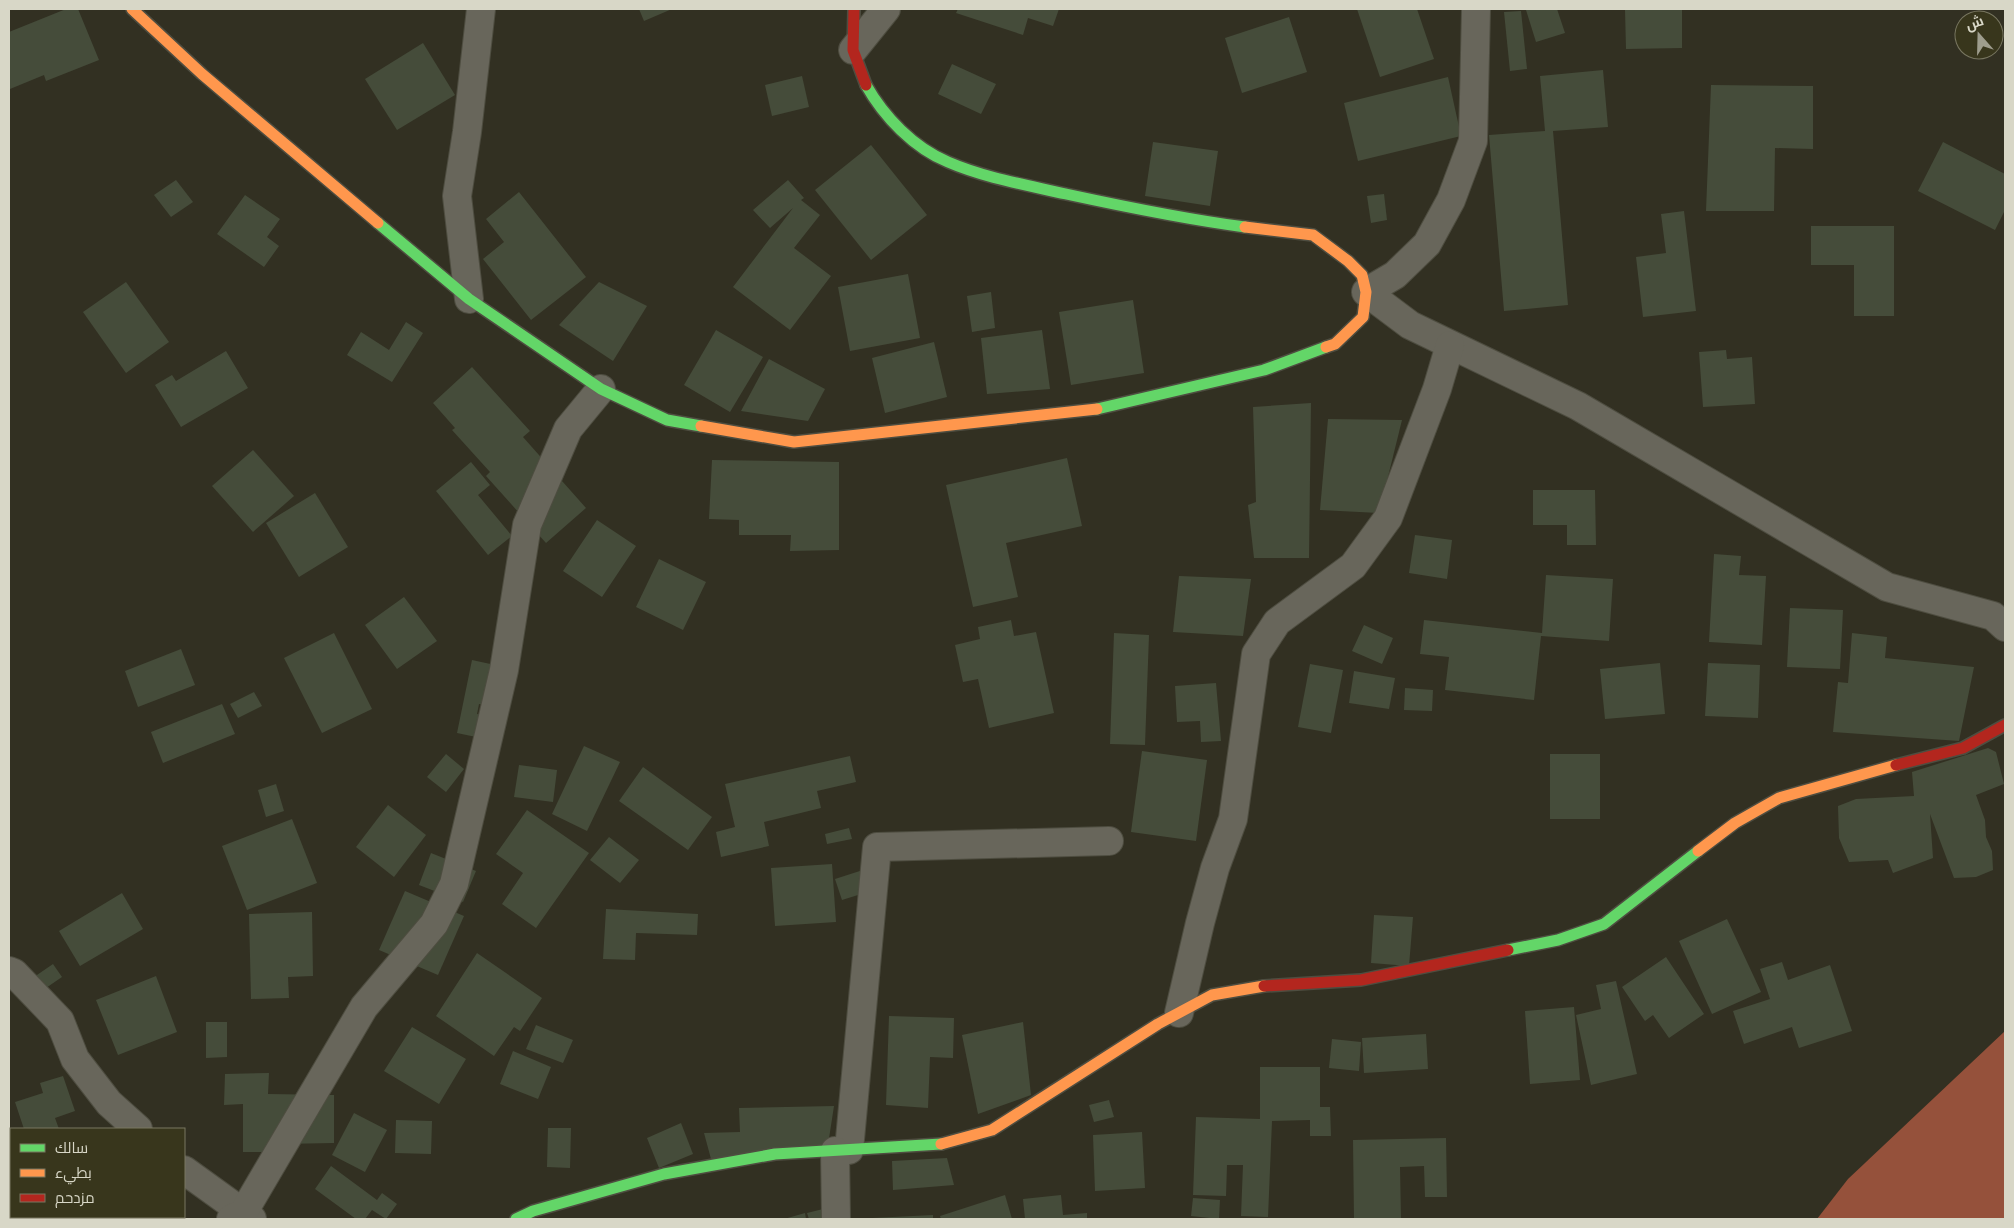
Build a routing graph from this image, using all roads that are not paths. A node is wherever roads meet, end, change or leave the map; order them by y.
1 (132, 9) edge
2 (481, 9) edge
3 (854, 9) edge
4 (886, 9) edge
5 (1476, 9) edge
6 (853, 50) junction
7 (1366, 292) junction
8 (468, 299) junction
9 (1450, 345) junction
10 (601, 389) junction
11 (2005, 627) edge
12 (2005, 725) edge
13 (1109, 842) dead end
14 (9, 971) edge
15 (1179, 1013) junction
16 (137, 1128) edge
17 (842, 1150) junction
18 (185, 1171) edge
19 (242, 1217) edge
20 (516, 1219) edge
21 (836, 1219) edge

1 - 8 main road
2 - 8 street
3 - 6 main road
4 - 6 street
5 - 7 street
6 - 7 main road
7 - 9 street
7 - 10 main road
8 - 10 main road
9 - 11 street
9 - 15 street
10 - 19 street
12 - 15 main road
13 - 17 street
14 - 16 street
15 - 17 main road
17 - 20 main road
17 - 21 street
18 - 19 street

